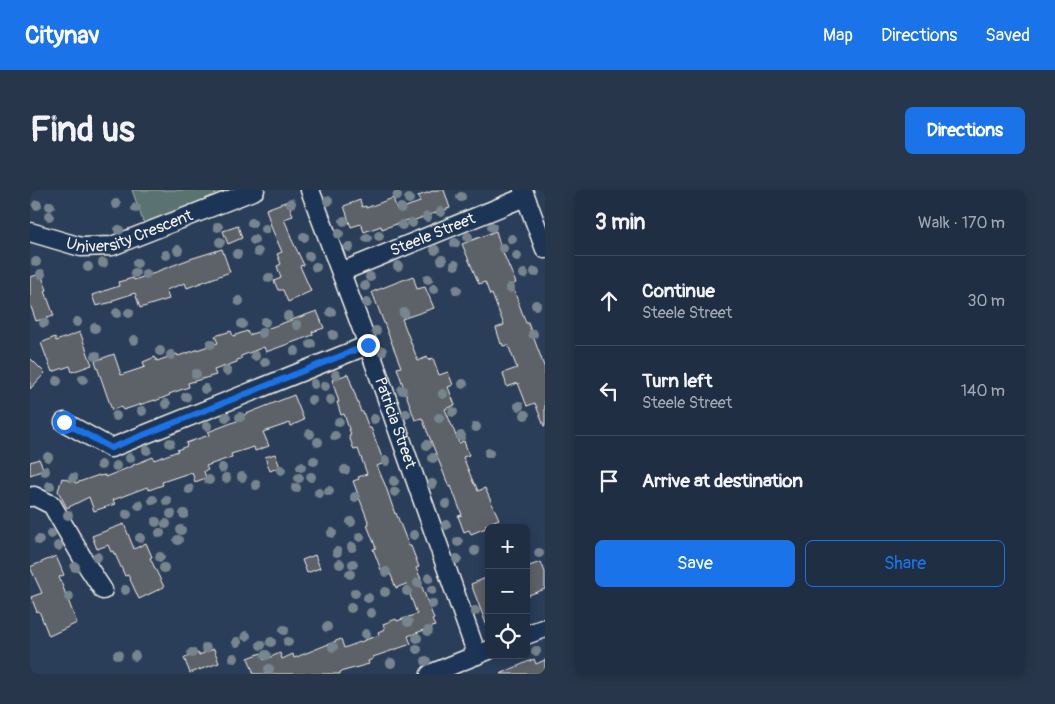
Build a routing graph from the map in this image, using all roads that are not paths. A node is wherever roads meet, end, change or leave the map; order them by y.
1 (255, 190) edge
2 (310, 190) edge
3 (524, 194) edge
4 (30, 232) edge
5 (545, 249) edge
6 (341, 272) junction
7 (368, 345) junction
8 (64, 422) dead end
9 (30, 496) edge
10 (103, 590) dead end
11 (545, 628) edge
12 (530, 634) edge
13 (483, 653) edge
14 (430, 674) edge

1 - 4 street, University Crescent
2 - 6 street, Patricia Street
3 - 5 street
3 - 6 street, Steele Street
6 - 7 street, Patricia Street
7 - 8 street
7 - 13 street, Patricia Street
9 - 10 street
11 - 12 street
13 - 14 street

